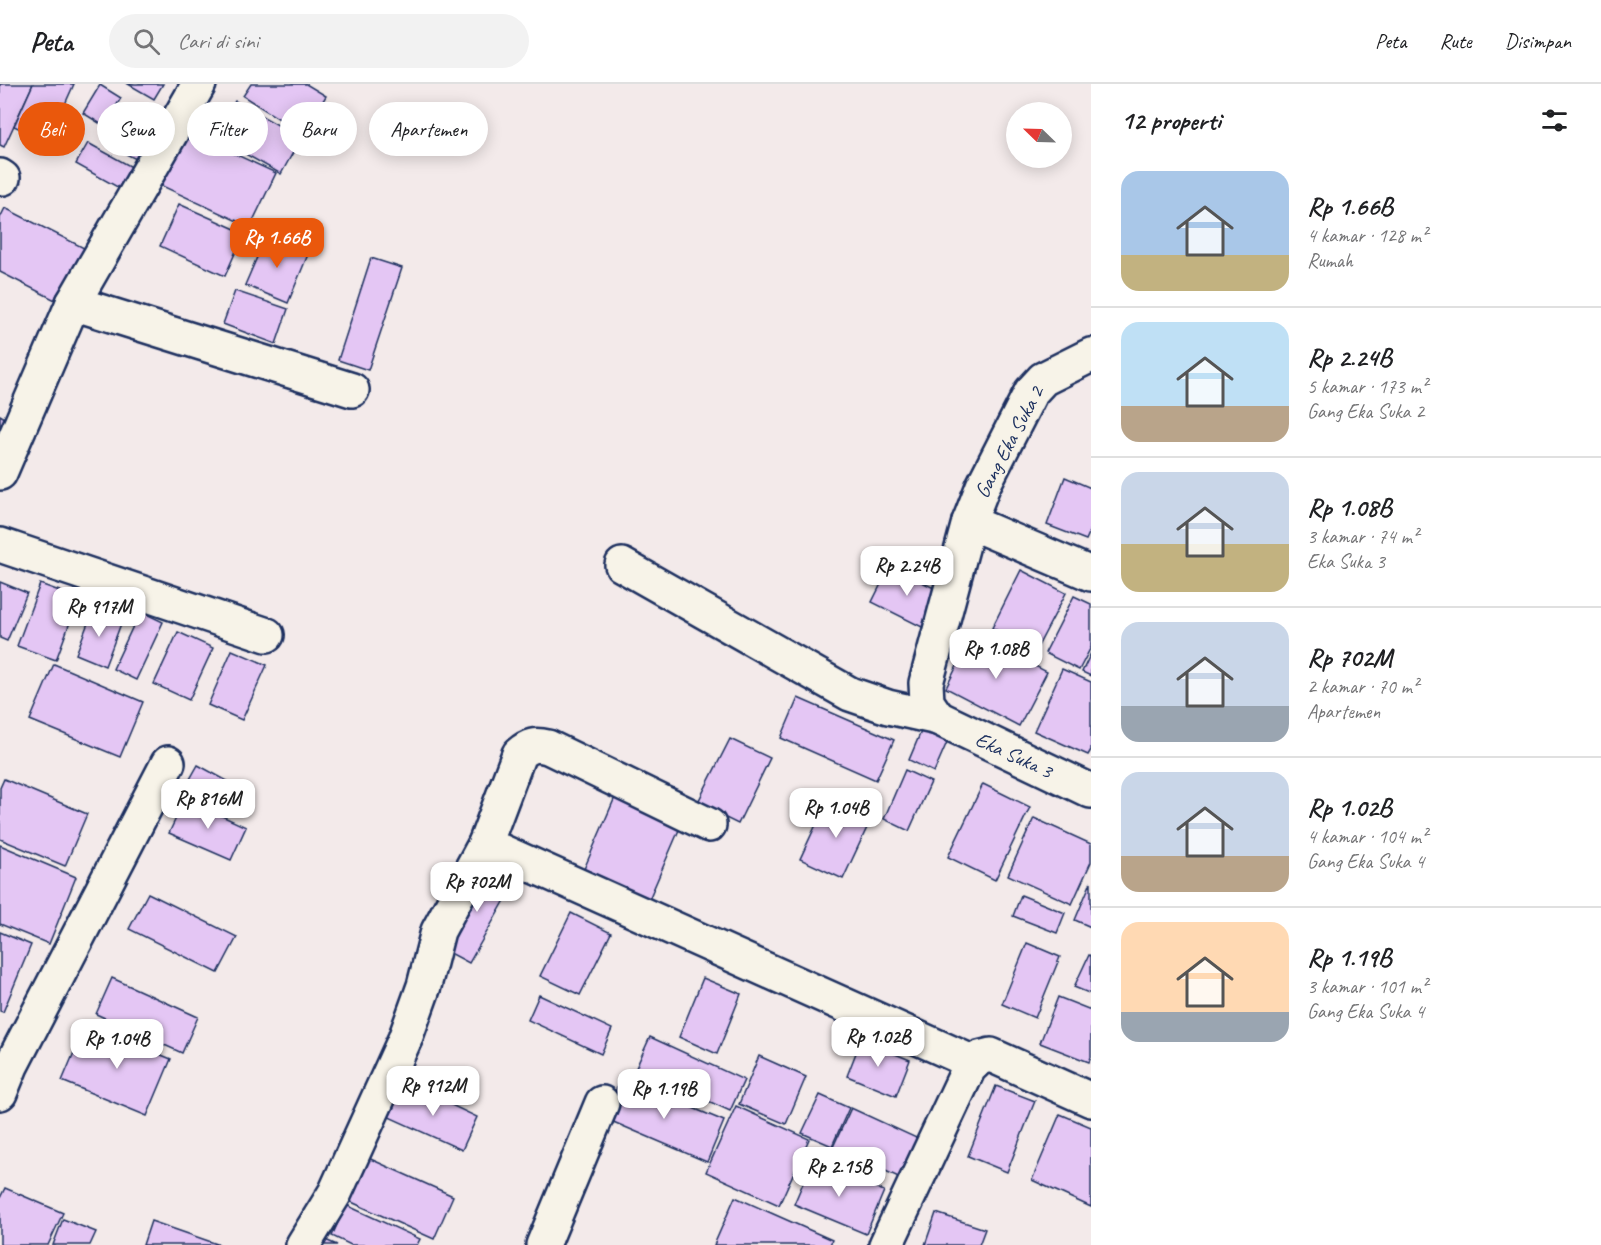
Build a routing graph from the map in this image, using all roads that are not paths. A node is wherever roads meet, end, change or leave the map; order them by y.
1 (199, 84) edge
2 (73, 303) junction
3 (1091, 355) edge
4 (351, 390) dead end
5 (0, 473) edge
6 (969, 522) junction
7 (0, 545) edge
8 (622, 565) dead end
9 (1091, 574) edge
10 (267, 635) dead end
11 (938, 718) junction
12 (168, 763) dead end
13 (1091, 791) edge
14 (709, 825) dead end
15 (484, 844) junction
16 (974, 1063) junction
17 (4, 1074) edge
18 (1091, 1100) edge
19 (602, 1103) dead end
20 (303, 1245) edge
21 (543, 1245) edge
22 (886, 1245) edge

1 - 2 street
2 - 4 street
2 - 5 street
3 - 6 street, Gang Eka Suka 2
6 - 9 street
6 - 11 street, Gang Eka Suka 2
7 - 10 street
8 - 11 street, Eka Suka 3
11 - 13 street, Eka Suka 3
12 - 17 street
14 - 15 street
15 - 16 street
15 - 20 street
16 - 18 street
16 - 22 street
19 - 21 street

